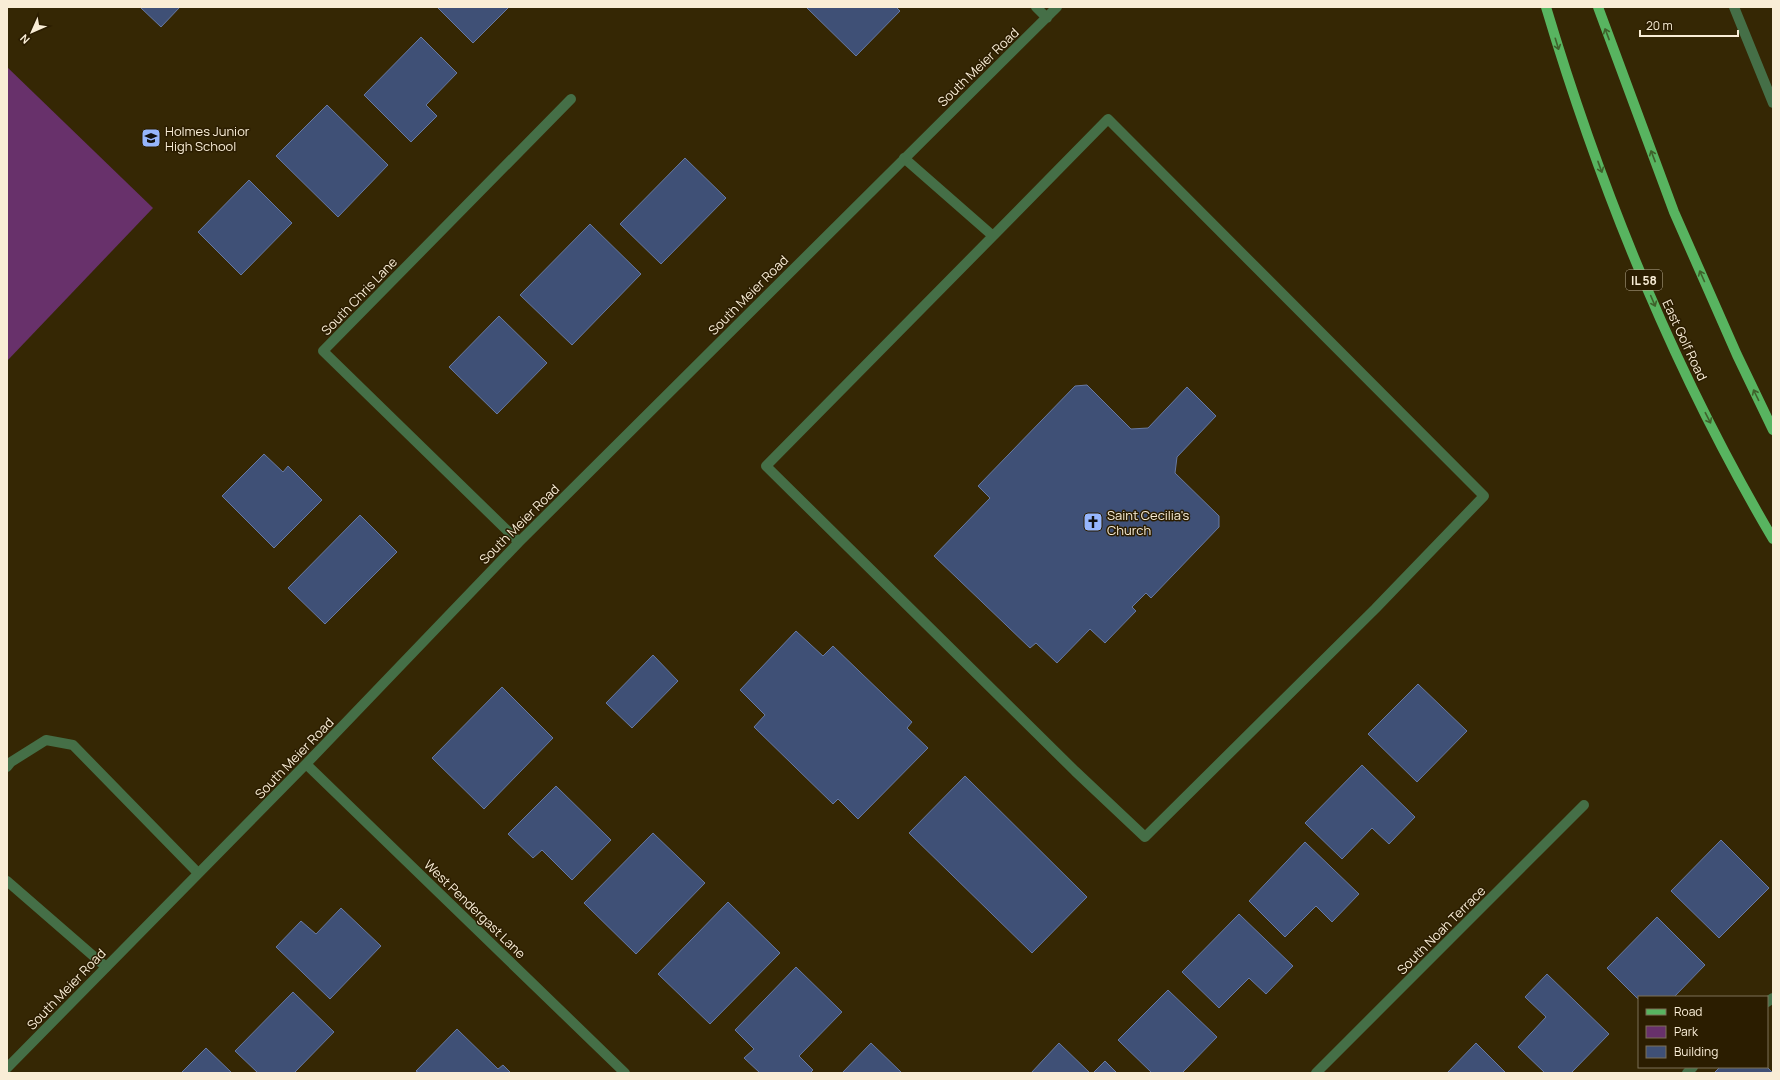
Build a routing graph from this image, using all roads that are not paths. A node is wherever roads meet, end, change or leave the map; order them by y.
1 (1036, 7) edge
2 (1057, 7) edge
3 (1546, 7) edge
4 (1598, 7) edge
5 (1734, 7) edge
6 (1047, 18) junction
7 (571, 99) dead end
8 (1773, 103) edge
9 (904, 158) junction
10 (993, 236) junction
11 (1773, 430) edge
12 (1773, 539) edge
13 (518, 542) junction
14 (306, 764) junction
15 (7, 767) edge
16 (1584, 805) dead end
17 (198, 873) junction
18 (7, 881) edge
19 (106, 967) junction
20 (7, 1068) edge
21 (625, 1073) edge
22 (1316, 1073) edge

1 - 6 street
2 - 6 street, South Meier Road
3 -> 12 main road, East Golf Road / IL 58
11 -> 4 main road
5 - 8 street
6 - 9 street, South Meier Road
7 - 13 street, South Chris Lane
9 - 10 street
9 - 13 street, South Meier Road
10 - 10 street
13 - 14 street, South Meier Road
14 - 17 street, South Meier Road
14 - 21 street, West Pendergast Lane
15 - 17 street
16 - 22 street, South Noah Terrace
17 - 19 street, South Meier Road
18 - 19 street
19 - 20 street, South Meier Road

